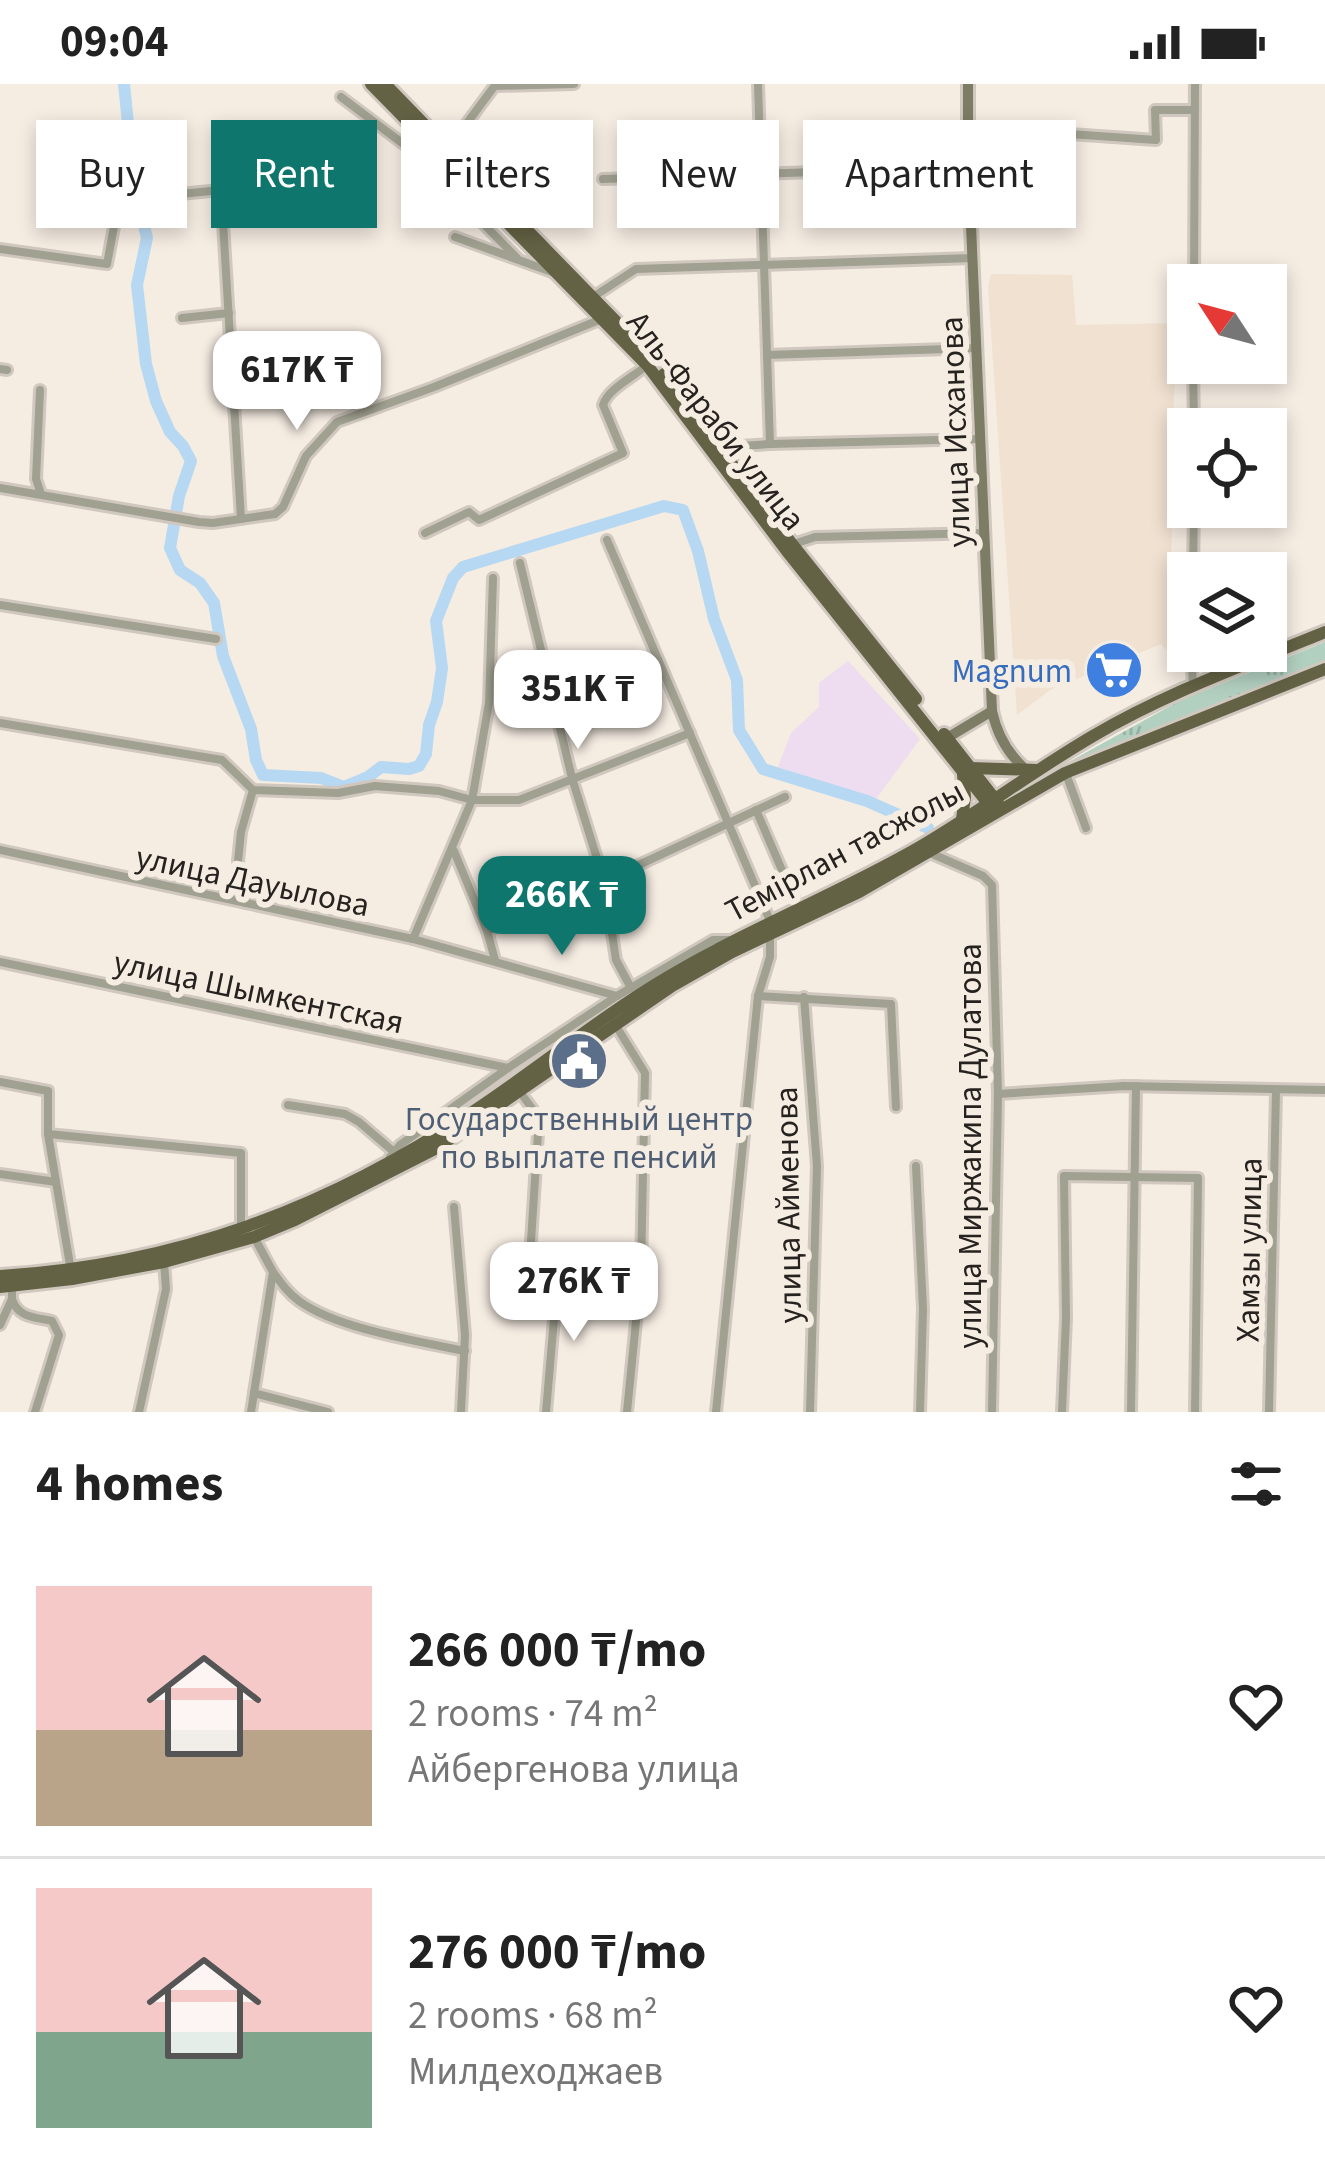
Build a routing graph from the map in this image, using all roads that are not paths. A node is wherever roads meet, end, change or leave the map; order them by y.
1 (371, 84) edge
2 (385, 84) edge
3 (574, 84) edge
4 (758, 84) edge
5 (968, 84) edge
6 (1196, 84) edge
7 (496, 85) edge
8 (340, 97) dead end
9 (1195, 110) junction
10 (410, 120) edge
11 (417, 120) edge
12 (469, 120) edge
13 (760, 120) edge
14 (968, 120) edge
15 (1076, 134) edge
16 (603, 178) dead end
17 (617, 178) edge
18 (515, 228) edge
19 (523, 228) edge
20 (765, 228) edge
21 (972, 228) edge
22 (455, 237) dead end
23 (0, 249) edge
24 (517, 258) junction
25 (974, 258) junction
26 (765, 264) junction
27 (1194, 264) edge
28 (559, 275) junction
29 (593, 297) junction
30 (229, 313) junction
31 (606, 316) junction
32 (182, 318) dead end
33 (977, 348) junction
34 (767, 355) junction
35 (647, 365) junction
36 (40, 391) dead end
37 (982, 439) junction
38 (770, 444) junction
39 (725, 454) junction
40 (0, 488) edge
41 (41, 495) junction
42 (241, 519) junction
43 (425, 532) dead end
44 (985, 533) junction
45 (607, 540) dead end
46 (792, 544) junction
47 (520, 563) dead end
48 (494, 578) dead end
49 (0, 605) edge
50 (1325, 632) edge
51 (216, 639) dead end
52 (1325, 669) edge
53 (1192, 672) edge
54 (1193, 685) junction
55 (993, 718) junction
56 (0, 723) edge
57 (1102, 731) junction
58 (690, 733) junction
59 (947, 738) junction
60 (1112, 753) junction
61 (1032, 769) junction
62 (966, 770) junction
63 (1065, 773) junction
64 (572, 778) junction
65 (253, 790) junction
66 (785, 797) dead end
67 (472, 800) junction
68 (995, 806) junction
69 (756, 810) junction
70 (962, 820) junction
71 (728, 821) junction
72 (1086, 828) dead end
73 (453, 849) junction
74 (0, 850) edge
75 (929, 853) junction
76 (604, 881) junction
77 (794, 898) dead end
78 (246, 903) junction
79 (771, 929) junction
80 (487, 931) junction
81 (413, 939) junction
82 (736, 939) junction
83 (0, 962) edge
84 (496, 962) junction
85 (631, 988) junction
86 (617, 996) junction
87 (758, 996) junction
88 (804, 997) junction
89 (612, 1020) junction
90 (508, 1068) junction
91 (0, 1082) edge
92 (1136, 1086) junction
93 (1276, 1089) junction
94 (1325, 1090) edge
95 (520, 1091) junction
96 (998, 1094) junction
97 (288, 1105) dead end
98 (896, 1107) dead end
99 (49, 1134) junction
100 (394, 1152) junction
101 (916, 1166) dead end
102 (380, 1168) junction
103 (0, 1174) edge
104 (1135, 1177) junction
105 (56, 1182) junction
106 (454, 1207) dead end
107 (248, 1233) junction
108 (164, 1262) junction
109 (641, 1270) junction
110 (273, 1272) junction
111 (558, 1272) junction
112 (71, 1274) junction
113 (6, 1287) edge
114 (0, 1324) edge
115 (465, 1351) junction
116 (254, 1393) junction
117 (35, 1412) edge
118 (139, 1412) edge
119 (251, 1412) edge
120 (328, 1412) edge
121 (461, 1412) edge
122 (546, 1412) edge
123 (627, 1412) edge
124 (716, 1412) edge
125 (810, 1412) edge
126 (920, 1412) edge
127 (992, 1412) edge
128 (1062, 1412) edge
129 (1131, 1412) edge
130 (1195, 1412) edge
131 (1269, 1412) edge

1 - 10 main road, Аль-Фараби улица
2 - 11 main road, Аль-Фараби улица
3 - 7 street
4 - 13 street
5 - 14 main road, улица Исханова
6 - 9 street
7 - 12 street
8 - 24 street
9 - 15 street
9 - 27 street
16 - 17 street
18 - 28 main road, Аль-Фараби улица
19 - 29 main road, Аль-Фараби улица
20 - 26 street
21 - 25 main road, улица Исханова
22 - 24 street
23 - 30 street
24 - 28 street
25 - 26 street
25 - 33 main road, улица Исханова
26 - 29 street
26 - 34 street
28 - 31 main road, Аль-Фараби улица
29 - 31 main road, Аль-Фараби улица
30 - 32 street
30 - 42 street
31 - 35 main road, Аль-Фараби улица
31 - 39 main road, Аль-Фараби улица
31 - 42 street
33 - 34 street
33 - 37 main road, улица Исханова
34 - 38 street
35 - 43 street
35 - 62 main road, Аль-Фараби улица
36 - 41 street
37 - 38 street
37 - 44 main road, улица Исханова
38 - 39 street
39 - 46 main road, Аль-Фараби улица
40 - 41 street
41 - 42 street
44 - 46 street
44 - 55 main road, улица Исханова
45 - 58 street
46 - 59 main road, Аль-Фараби улица
47 - 64 street
48 - 67 street
49 - 51 street
50 - 54 main road, Темірлан тасжолы
52 - 60 main road, Темірлан тасжолы
53 - 54 street
54 - 57 main road, Темірлан тасжолы
55 - 59 main road
55 - 61 main road
56 - 65 street
57 - 60 main road
57 - 61 main road, Темірлан тасжолы
58 - 64 street
58 - 71 street
59 - 62 main road, Аль-Фараби улица
60 - 63 main road, Темірлан тасжолы
61 - 62 main road
61 - 68 main road, Темірлан тасжолы
62 - 68 main road, Аль-Фараби улица
62 - 70 main road
63 - 68 main road, Темірлан тасжолы
63 - 72 street
64 - 67 street
64 - 76 street
65 - 67 street
65 - 78 street
66 - 69 street
67 - 73 street
68 - 70 main road, Темірлан тасжолы
68 - 75 main road, Темірлан тасжолы
69 - 71 street
69 - 77 street
70 - 79 main road, Темірлан тасжолы
71 - 76 street
71 - 79 street
73 - 80 street
73 - 81 street
74 - 78 street, улица Дауылова
75 - 79 main road, Темірлан тасжолы
75 - 96 street, улица Миржакипа Дулатова
76 - 80 street
76 - 85 street
78 - 81 street, улица Дауылова
79 - 82 main road, Темірлан тасжолы
79 - 87 street
79 - 89 main road, Темірлан тасжолы
80 - 84 street
81 - 84 street, улица Дауылова
82 - 85 street
82 - 89 main road, Темірлан тасжолы
83 - 90 street, улица Шымкентская
84 - 86 street, улица Дауылова
85 - 86 street
86 - 90 street
87 - 88 street
87 - 124 street
88 - 98 street
88 - 125 street, улица Айменова
89 - 95 main road, Темірлан тасжолы
89 - 102 main road, Темірлан тасжолы
89 - 109 street
90 - 100 street
91 - 99 street
92 - 93 street
92 - 96 street
92 - 104 street
93 - 94 street
93 - 131 street, Хамзы улица
95 - 107 main road, Темірлан тасжолы
95 - 111 street
96 - 127 street, улица Миржакипа Дулатова
97 - 100 street
99 - 105 street
99 - 107 street
100 - 102 street
101 - 126 street
102 - 107 main road, Темірлан тасжолы
103 - 105 street
104 - 128 street
104 - 129 street
104 - 130 street
105 - 112 street
106 - 115 street
107 - 108 main road, Темірлан тасжолы
107 - 110 street
107 - 112 main road, Темірлан тасжолы
108 - 112 main road, Темірлан тасжолы
108 - 118 street
109 - 111 street
109 - 123 street
110 - 115 street
110 - 116 street
111 - 122 street
112 - 113 main road, Темірлан тасжолы
113 - 114 street
113 - 117 street
115 - 121 street
116 - 119 street
116 - 120 street

